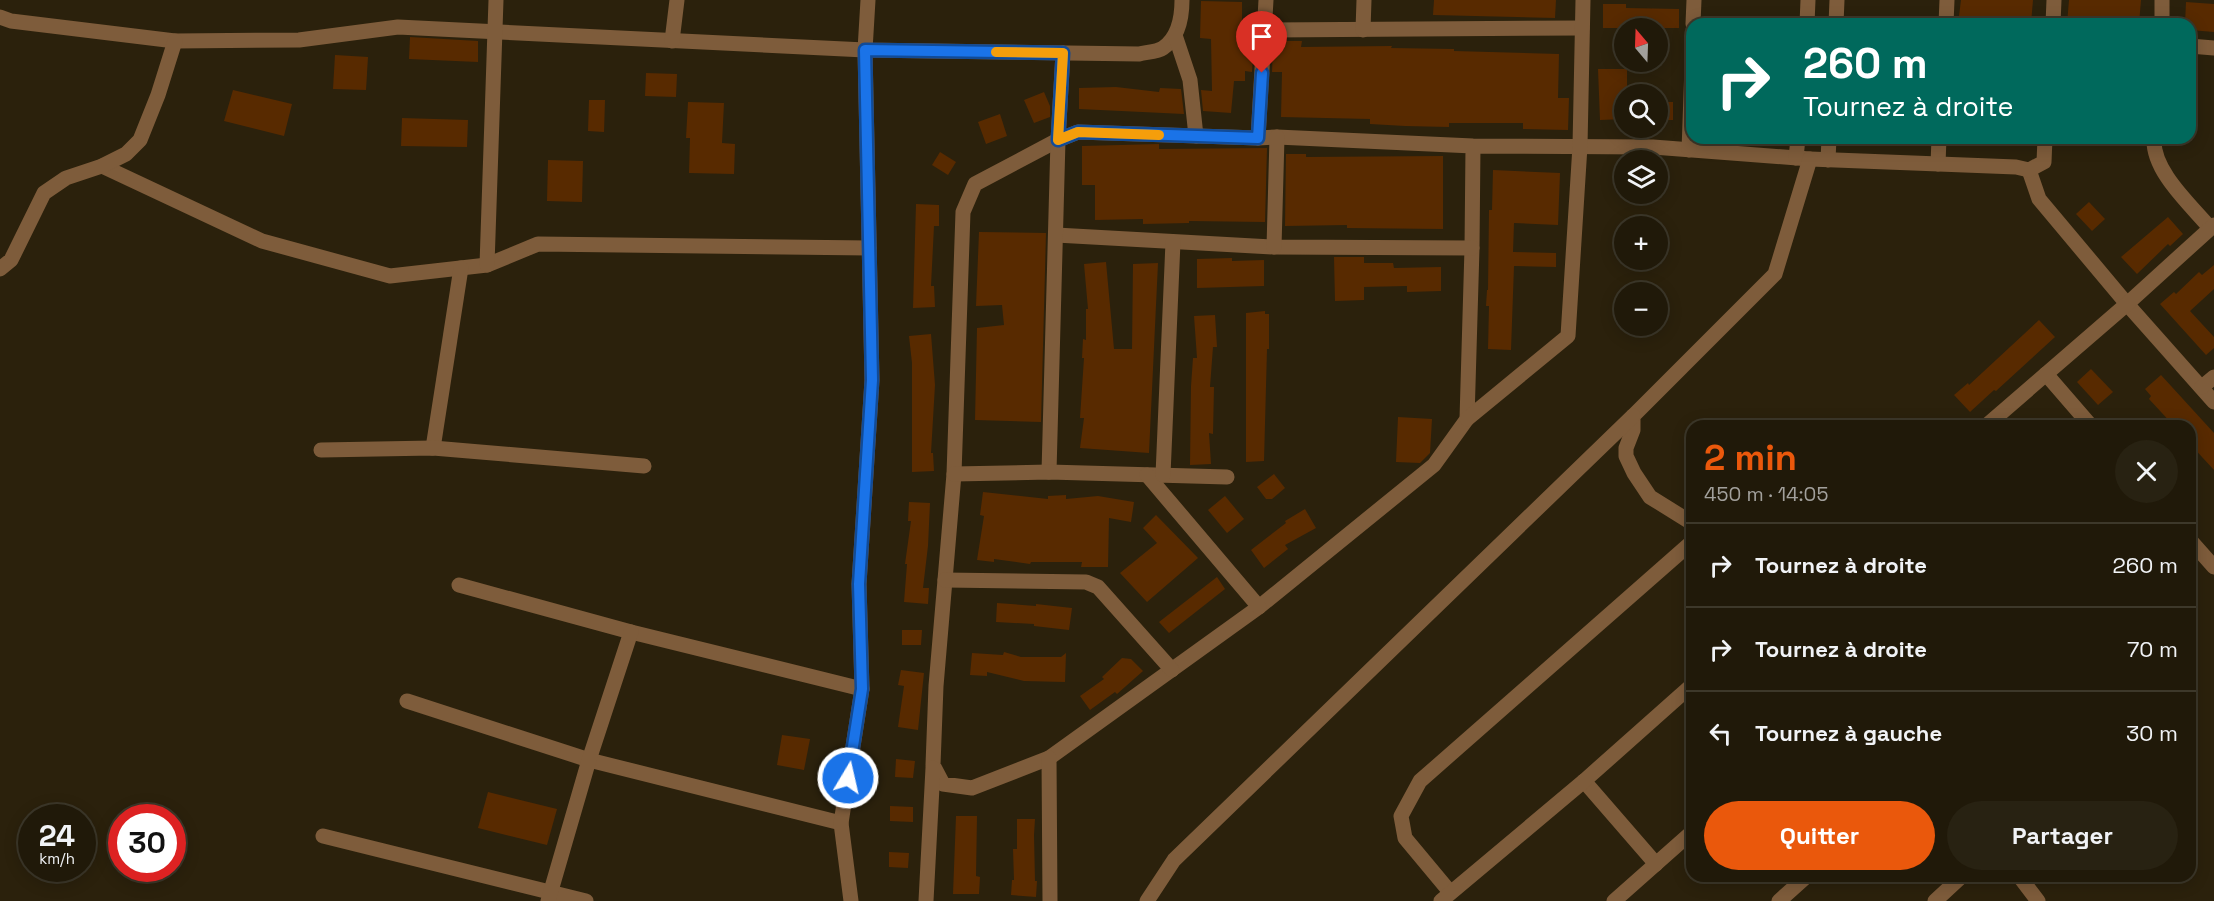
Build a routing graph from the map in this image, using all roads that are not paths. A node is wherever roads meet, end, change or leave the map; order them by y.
1 (496, 0) edge
2 (677, 0) edge
3 (868, 0) edge
4 (1182, 0) edge
5 (1266, 0) edge
6 (1364, 0) edge
7 (1583, 0) edge
8 (1694, 0) edge
9 (1809, 0) edge
10 (1837, 0) edge
11 (1947, 0) edge
12 (2054, 0) edge
13 (2162, 0) edge
14 (0, 17) edge
15 (1693, 18) edge
16 (1808, 18) edge
17 (1836, 18) edge
18 (1946, 18) edge
19 (2053, 18) edge
20 (2162, 18) edge
21 (1582, 28) junction
22 (1264, 30) junction
23 (1363, 30) junction
24 (495, 33) junction
25 (1176, 35) junction
26 (672, 41) junction
27 (175, 42) junction
28 (2196, 46) edge
29 (2214, 48) edge
30 (865, 50) junction
31 (1063, 53) junction
32 (1196, 136) junction
33 (1277, 137) junction
34 (1258, 138) junction
35 (1058, 140) junction
36 (1689, 144) edge
37 (1799, 144) edge
38 (1829, 144) edge
39 (1939, 144) edge
40 (2045, 144) edge
41 (2154, 144) edge
42 (1473, 146) junction
43 (1580, 146) junction
44 (1689, 150) junction
45 (1803, 159) junction
46 (1828, 160) junction
47 (1938, 164) junction
48 (102, 166) junction
49 (2029, 170) junction
50 (2212, 226) edge
51 (1056, 235) junction
52 (1173, 242) junction
53 (1274, 247) junction
54 (869, 248) junction
55 (1472, 249) junction
56 (487, 264) junction
57 (461, 268) junction
58 (0, 269) edge
59 (2127, 304) junction
60 (2046, 374) junction
61 (2214, 377) edge
62 (2202, 387) junction
63 (2214, 402) edge
64 (1633, 416) junction
65 (1467, 419) junction
66 (1993, 420) edge
67 (2086, 420) edge
68 (433, 448) junction
69 (321, 450) dead end
70 (644, 466) dead end
71 (1049, 471) junction
72 (954, 474) junction
73 (1147, 475) junction
74 (1163, 475) junction
75 (1227, 477) dead end
76 (1686, 519) edge
77 (1686, 547) edge
78 (2196, 547) edge
79 (2214, 567) edge
80 (945, 580) junction
81 (459, 585) dead end
82 (1259, 607) junction
83 (631, 632) junction
84 (1172, 670) junction
85 (862, 689) junction
86 (1686, 690) edge
87 (407, 702) dead end
88 (1049, 758) junction
89 (589, 760) junction
90 (933, 765) junction
91 (1584, 781) junction
92 (841, 823) junction
93 (323, 836) dead end
94 (1686, 837) edge
95 (1656, 864) junction
96 (1800, 882) edge
97 (1956, 882) edge
98 (2024, 882) edge
99 (549, 897) edge
100 (1446, 897) edge
101 (586, 901) edge
102 (850, 901) edge
103 (926, 901) edge
104 (1050, 901) edge
105 (1147, 901) edge
106 (1614, 901) edge
107 (1779, 901) edge
108 (1935, 901) edge
109 (2038, 901) edge

1 - 24 street
2 - 26 street
3 - 30 street
4 - 25 street
5 - 22 street
6 - 23 street
7 - 21 street
8 - 15 street
9 - 16 street
10 - 17 street
11 - 18 street
12 - 19 street
13 - 20 street
14 - 27 street
21 - 23 street
21 - 43 street
22 - 23 street
22 - 34 street
24 - 26 street
24 - 27 street
24 - 56 street
25 - 31 street
25 - 32 street
26 - 30 street
27 - 48 street
28 - 29 street
30 - 31 street
30 - 54 street
31 - 35 street
32 - 34 street
32 - 35 street
33 - 34 street
33 - 42 street
33 - 53 street
35 - 51 street
35 - 72 street
36 - 44 street
37 - 45 street
38 - 46 street
39 - 47 street
40 - 49 street
41 - 50 street
42 - 43 street
42 - 55 street
43 - 44 street
43 - 65 street
44 - 45 street
45 - 46 street
45 - 64 street
46 - 47 street
47 - 49 street
48 - 57 street
48 - 58 street
49 - 59 street
50 - 59 street
51 - 52 street
51 - 71 street
52 - 53 street
52 - 74 street
53 - 55 street
54 - 56 street
54 - 85 street
55 - 65 street
56 - 57 street
57 - 68 street
59 - 60 street
59 - 62 street
60 - 66 street
60 - 67 street
61 - 62 street
62 - 63 street
64 - 76 street
64 - 105 street
65 - 82 street
68 - 69 street
68 - 70 street
71 - 72 street
71 - 73 street
72 - 80 street
73 - 74 street
73 - 82 street
74 - 75 street
77 - 100 street
78 - 79 street
80 - 84 street
80 - 90 street
81 - 83 street
82 - 84 street
83 - 85 street
83 - 89 street
84 - 88 street
85 - 92 street
86 - 91 street
87 - 89 street
88 - 90 street
88 - 104 street
89 - 92 street
89 - 99 street
90 - 103 street
91 - 95 street
91 - 100 street
92 - 102 street
93 - 99 street
94 - 95 street
95 - 106 street
96 - 107 street
97 - 108 street
98 - 109 street
99 - 101 street

